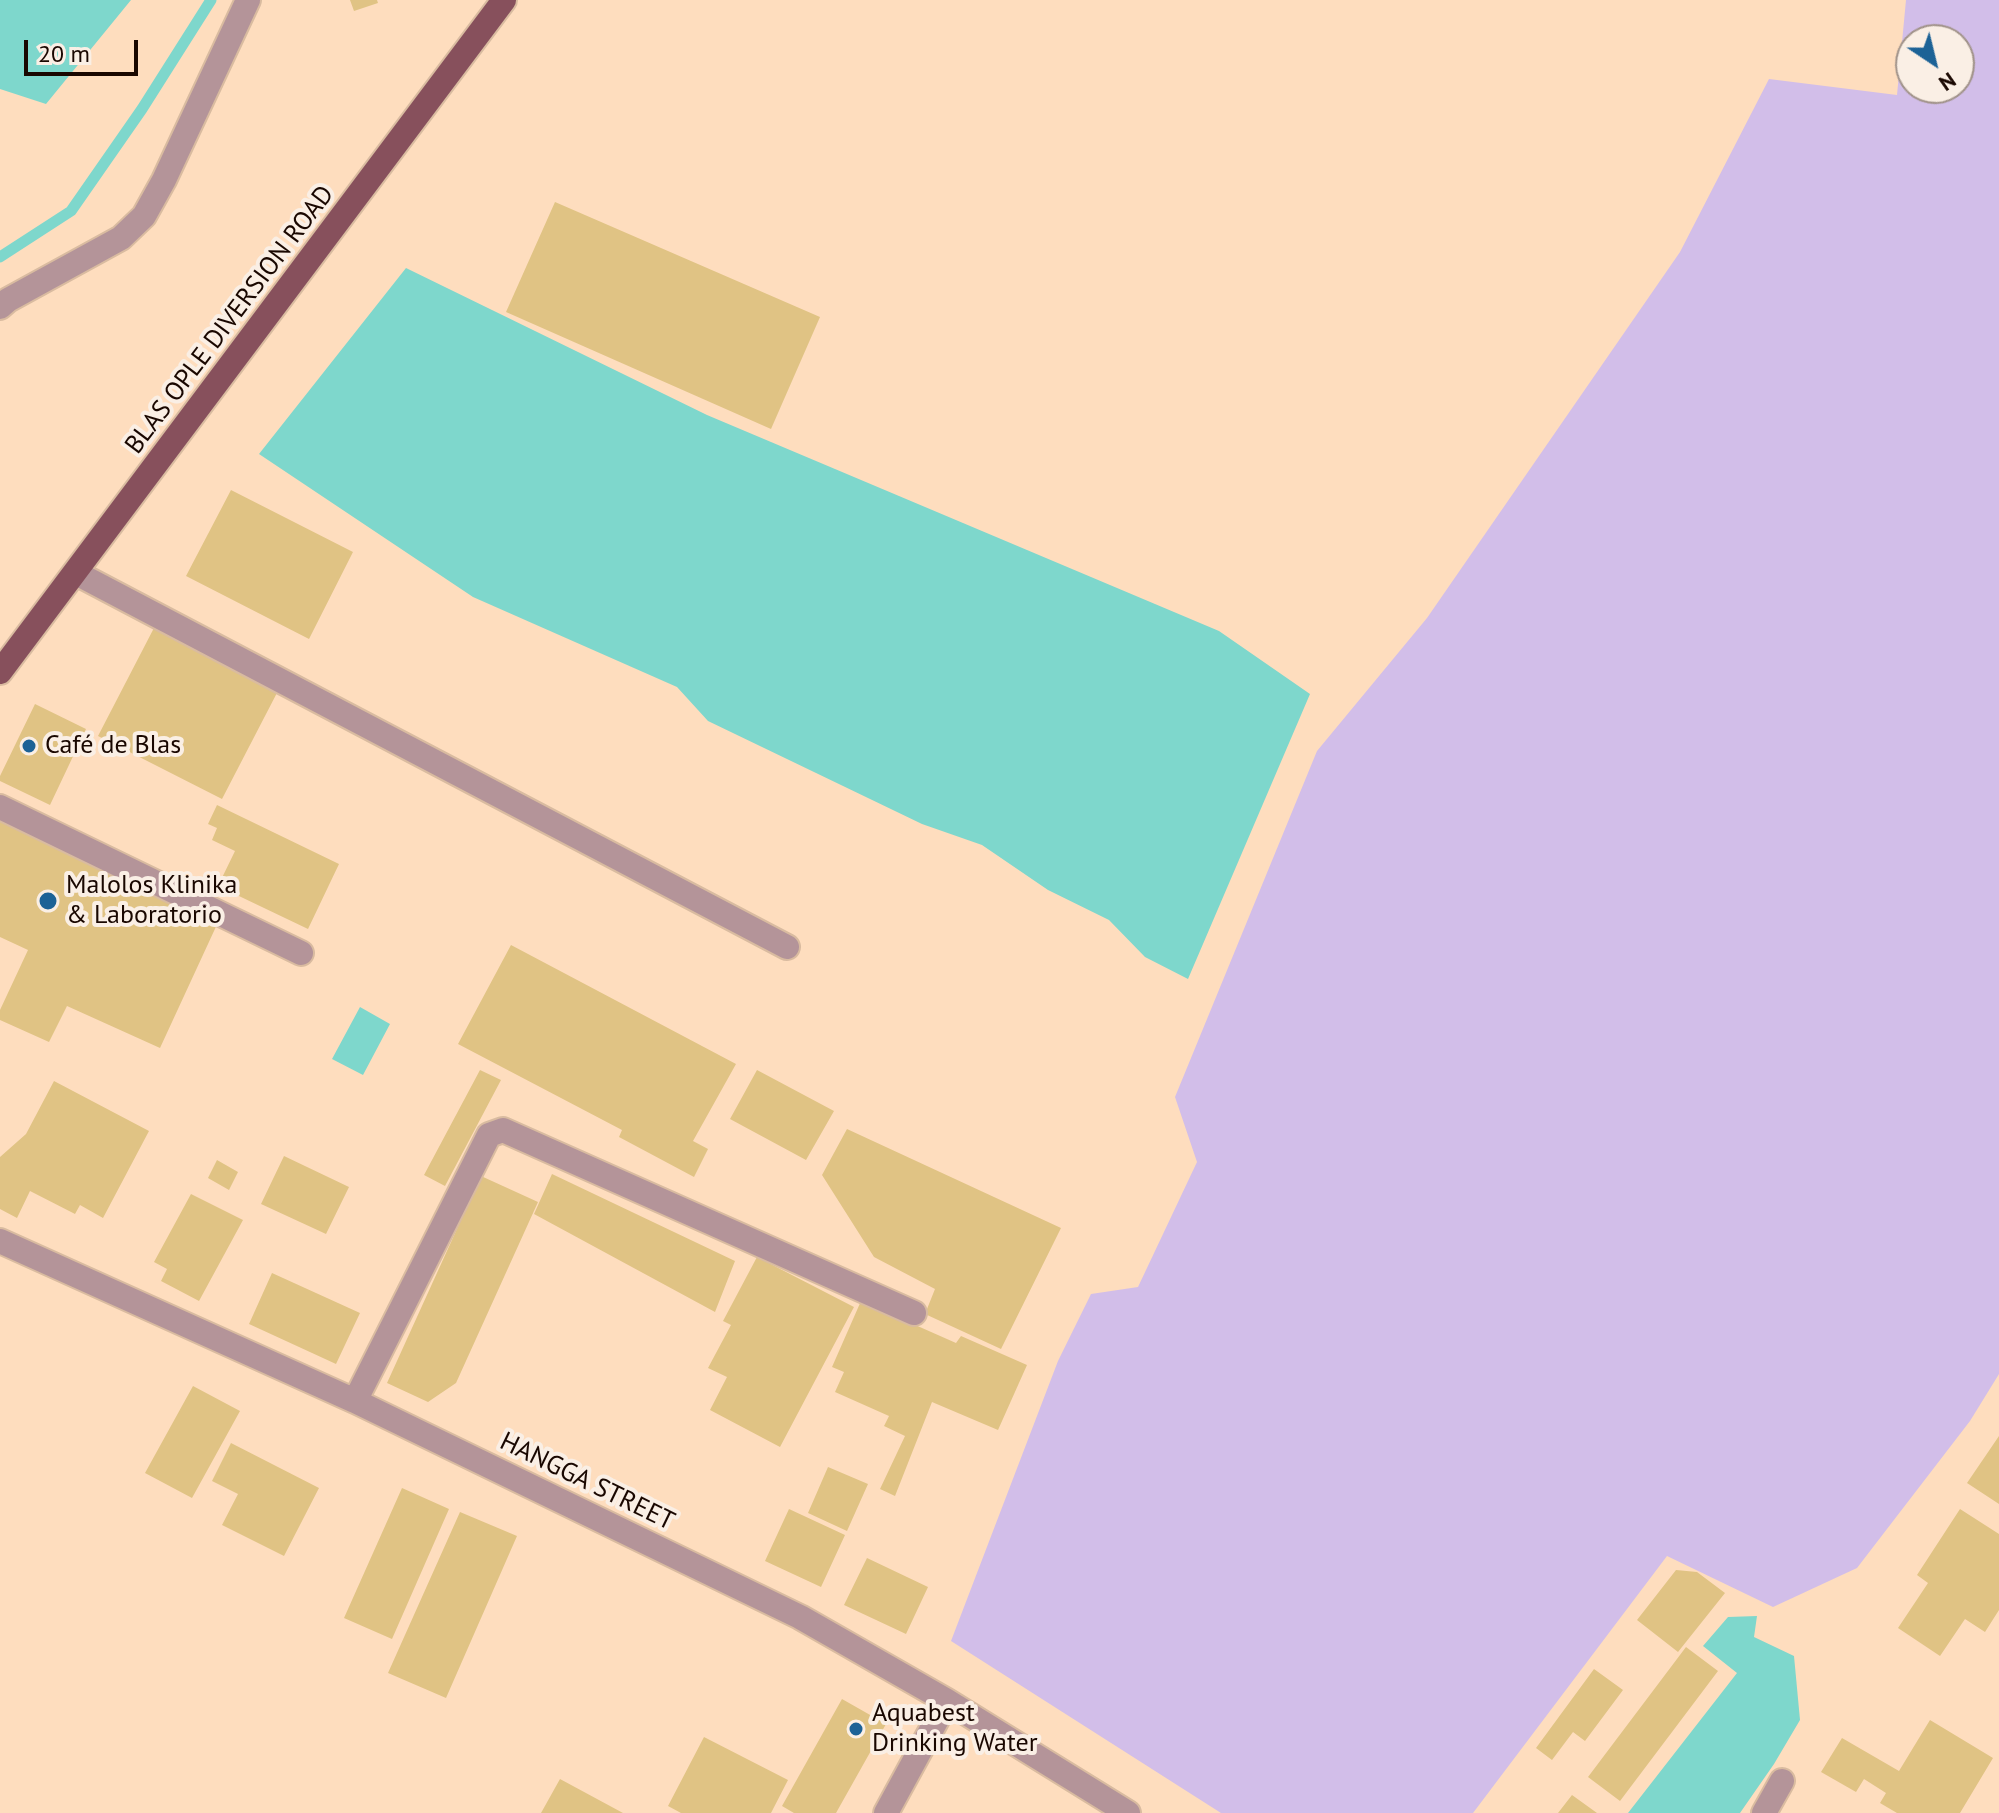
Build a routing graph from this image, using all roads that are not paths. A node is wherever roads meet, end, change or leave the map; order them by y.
1 (248, 0) edge
2 (504, 0) edge
3 (0, 307) edge
4 (76, 573) junction
5 (0, 672) edge
6 (0, 807) edge
7 (787, 947) dead end
8 (301, 953) dead end
9 (0, 1241) edge
10 (914, 1313) dead end
11 (355, 1401) junction
12 (947, 1701) junction
13 (1782, 1781) dead end
14 (886, 1813) edge
15 (1128, 1813) edge
16 (1764, 1813) edge

1 - 3 street
2 - 4 main road, BLAS OPLE DIVERSION ROAD
4 - 5 main road, BLAS OPLE DIVERSION ROAD
4 - 7 street
6 - 8 street
9 - 11 street, HANGGA STREET
10 - 11 street
11 - 12 street, HANGGA STREET
12 - 14 street
12 - 15 street, HANGGA STREET
13 - 16 street

